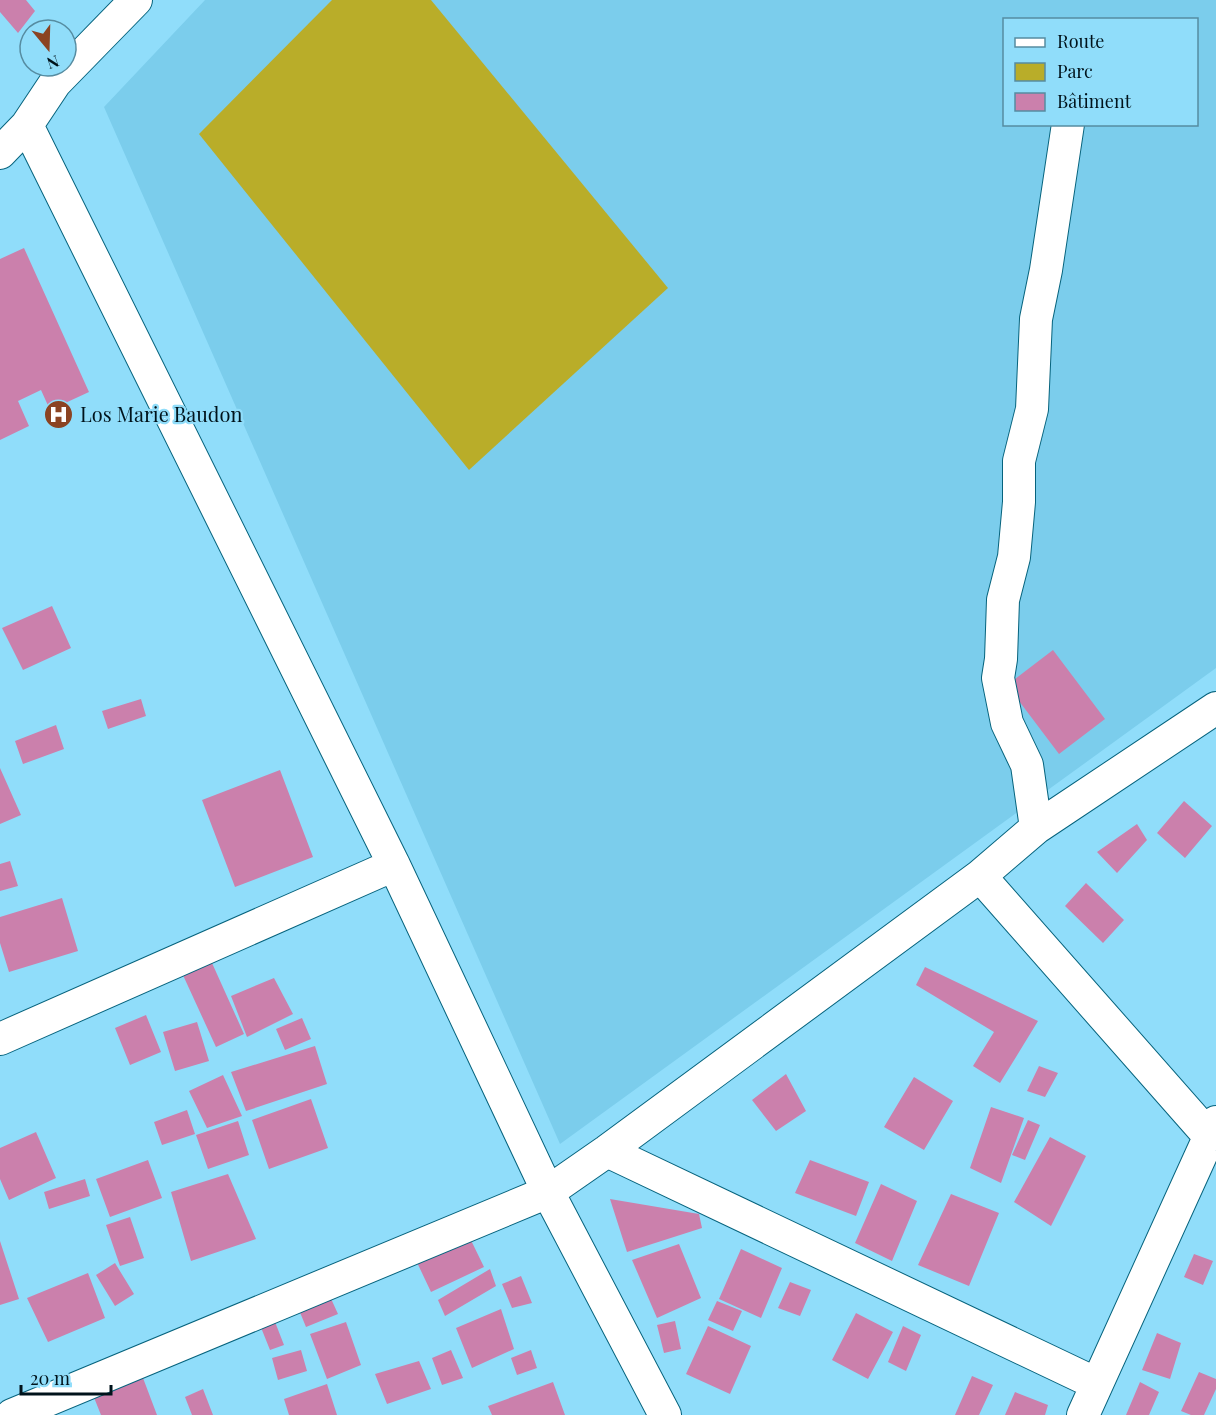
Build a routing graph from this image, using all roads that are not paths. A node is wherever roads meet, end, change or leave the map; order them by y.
1 (136, 0) edge
2 (27, 125) junction
3 (1068, 126) edge
4 (0, 153) edge
5 (1216, 708) edge
6 (1036, 828) junction
7 (394, 865) junction
8 (980, 876) junction
9 (0, 1039) edge
10 (1212, 1129) edge
11 (607, 1151) junction
12 (548, 1192) junction
13 (1097, 1384) junction
14 (12, 1415) edge
15 (665, 1415) edge
16 (1083, 1415) edge

1 - 2 street
2 - 4 street
2 - 7 street
3 - 6 street
5 - 6 street
6 - 8 street
7 - 9 street
7 - 12 street
8 - 10 street
8 - 11 street
10 - 13 street
11 - 12 street
11 - 13 street
12 - 14 street
12 - 15 street
13 - 16 street

